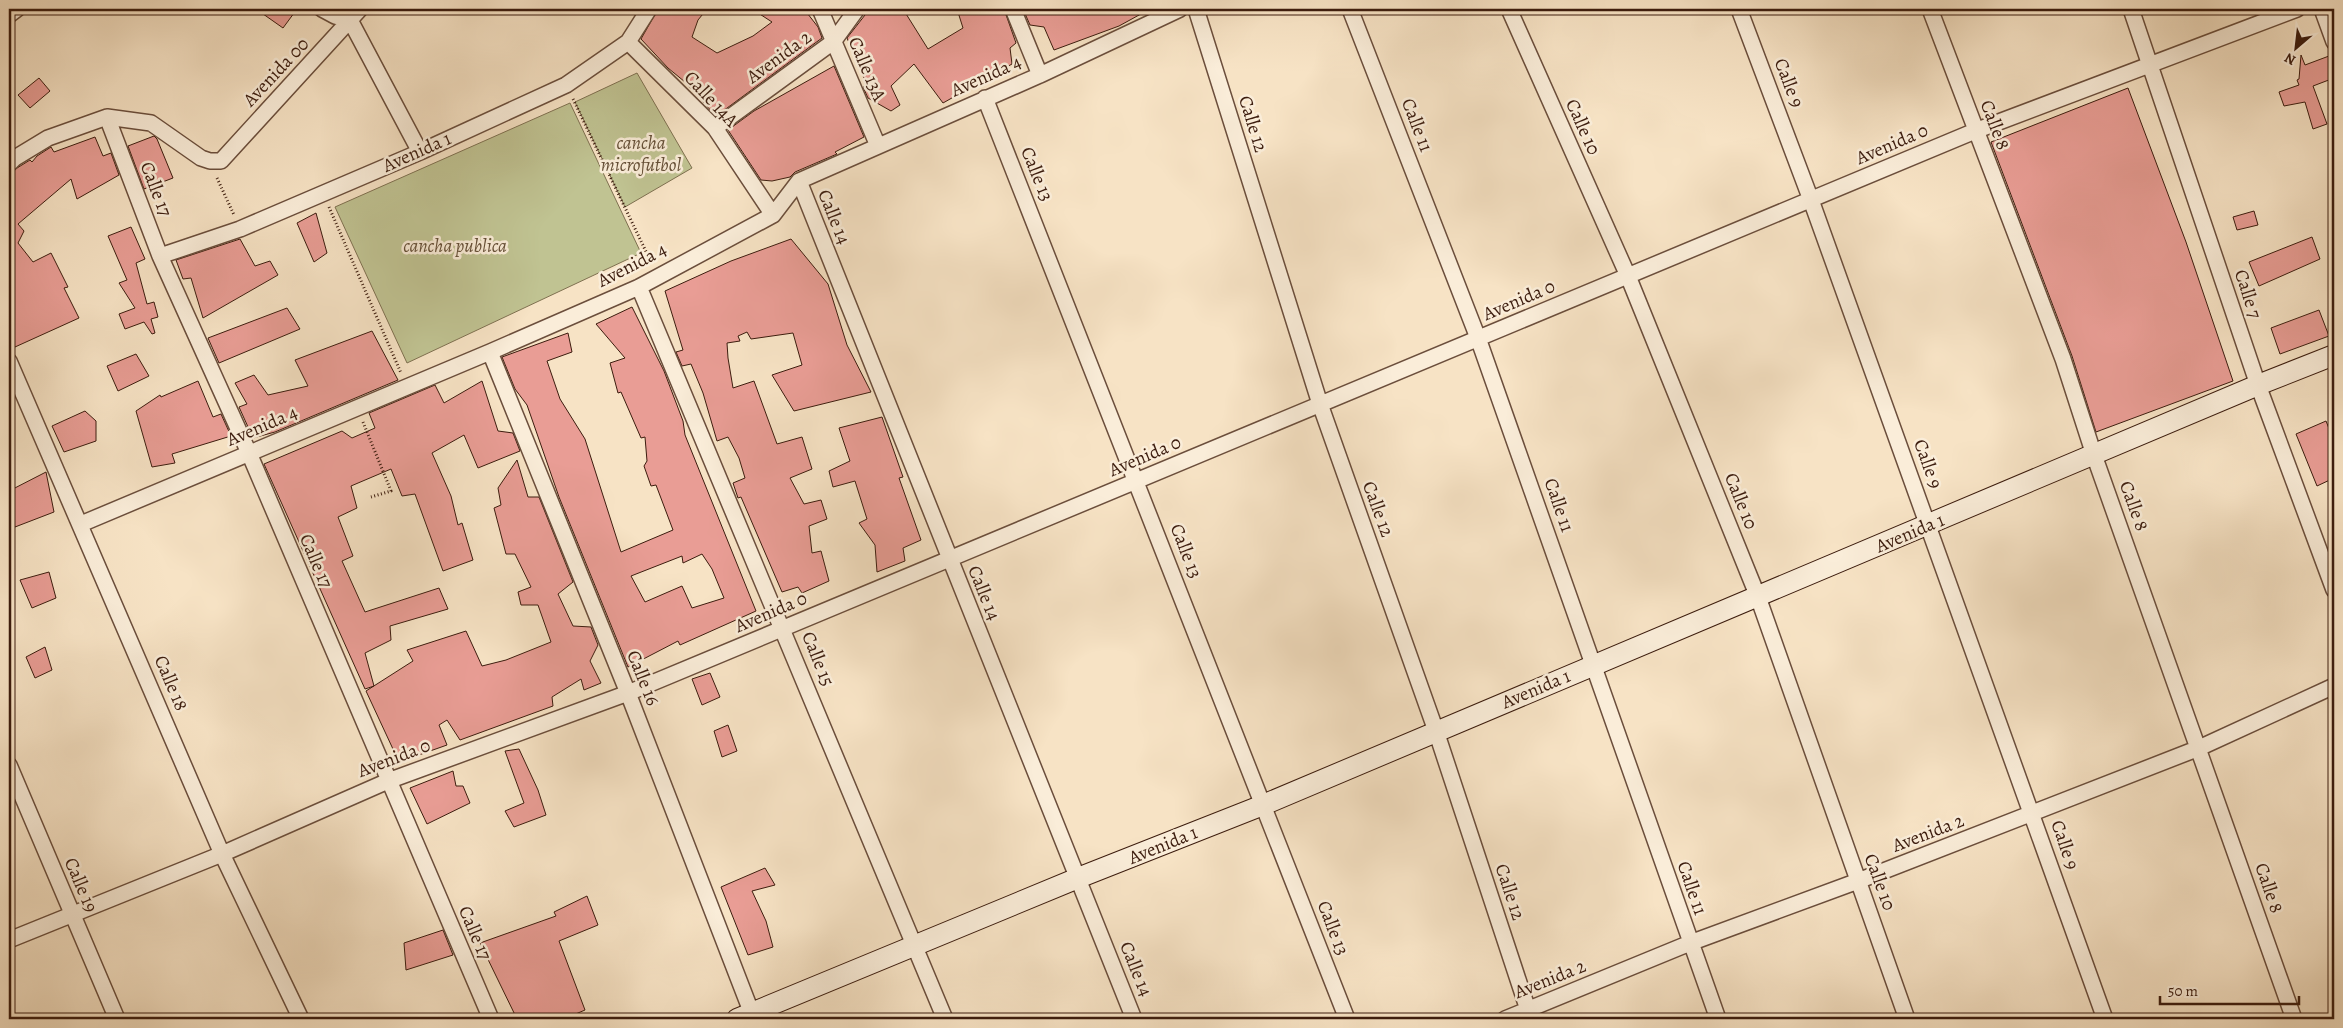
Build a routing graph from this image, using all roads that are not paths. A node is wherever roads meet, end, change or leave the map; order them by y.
1 (17, 9) edge
2 (322, 9) edge
3 (649, 9) edge
4 (820, 9) edge
5 (857, 9) edge
6 (1013, 9) edge
7 (1180, 9) edge
8 (1196, 9) edge
9 (1350, 9) edge
10 (1509, 9) edge
11 (1739, 9) edge
12 (1930, 9) edge
13 (2131, 9) edge
14 (2297, 9) edge
15 (2322, 9) edge
16 (9, 15) edge
17 (355, 15) edge
18 (628, 42) junction
19 (833, 42) junction
20 (2334, 42) edge
21 (2151, 64) junction
22 (1040, 74) junction
23 (985, 98) junction
24 (107, 117) junction
25 (715, 128) junction
26 (1975, 131) junction
27 (878, 146) junction
28 (420, 152) junction
29 (9, 164) edge
30 (799, 181) junction
31 (1811, 200) junction
32 (773, 215) junction
33 (160, 256) junction
34 (1628, 276) junction
35 (639, 286) junction
36 (1478, 338) junction
37 (490, 352) junction
38 (2334, 356) edge
39 (9, 361) edge
40 (2258, 385) junction
41 (1320, 404) junction
42 (249, 453) junction
43 (2094, 455) junction
44 (1137, 481) junction
45 (81, 524) junction
46 (1928, 525) junction
47 (949, 560) junction
48 (2334, 590) edge
49 (1758, 598) junction
50 (784, 628) junction
51 (1594, 665) junction
52 (2334, 686) edge
53 (628, 693) junction
54 (1436, 731) junction
55 (2199, 748) junction
56 (9, 765) edge
57 (388, 781) junction
58 (1263, 805) junction
59 (2032, 814) junction
60 (222, 854) junction
61 (1078, 878) junction
62 (1858, 881) junction
63 (72, 915) junction
64 (9, 940) edge
65 (1690, 943) junction
66 (914, 946) junction
67 (1529, 1015) edge
68 (748, 1017) edge
69 (117, 1019) edge
70 (301, 1019) edge
71 (491, 1019) edge
72 (944, 1019) edge
73 (1134, 1019) edge
74 (1347, 1019) edge
75 (1505, 1019) edge
76 (1718, 1019) edge
77 (1907, 1019) edge
78 (2105, 1019) edge
79 (2294, 1019) edge

1 - 16 street
2 - 17 street
3 - 18 street, Avenida 1
4 - 19 street, Calle 13A
5 - 19 street, Avenida 2
6 - 22 street
7 - 22 street, Avenida 4
8 - 41 street, Calle 12
9 - 36 street, Calle 11
10 - 34 street, Calle 10
11 - 31 street, Calle 9
12 - 26 street, Calle 8
13 - 21 street, Calle 7
14 - 21 street, Avenida 0
15 - 20 street
17 - 24 street, Avenida 00
17 - 28 street
18 - 25 street, Calle 14A
18 - 28 street, Avenida 1
19 - 25 street, Avenida 2
19 - 27 street, Calle 13A
21 - 26 street, Avenida 0
21 - 40 street, Calle 7
22 - 23 street, Avenida 4
23 - 27 street, Avenida 4
23 - 44 street, Calle 13
24 - 29 street
24 - 33 street, Calle 17
25 - 32 street, Calle 14A
26 - 31 street, Avenida 0
26 - 43 street, Calle 8
27 - 30 street, Avenida 4
28 - 33 street, Avenida 1
30 - 32 street, Avenida 4
30 - 47 street, Calle 14
31 - 34 street, Avenida 0
31 - 46 street, Calle 9
32 - 35 street, Avenida 4
33 - 42 street, Calle 17
34 - 36 street, Avenida 0
34 - 49 street, Calle 10
35 - 37 street, Avenida 4
35 - 50 street, Calle 15
36 - 41 street, Avenida 0
36 - 51 street, Calle 11
37 - 42 street, Avenida 4
37 - 53 street, Calle 16
38 - 40 street, Avenida 1
39 - 45 street, Calle 18
40 - 43 street, Avenida 1
40 - 48 street, Calle 7
41 - 44 street, Avenida 0
41 - 54 street, Calle 12
42 - 45 street, Avenida 4
42 - 57 street, Calle 17
43 - 46 street, Avenida 1
43 - 55 street, Calle 8
44 - 47 street, Avenida 0
44 - 58 street, Calle 13
45 - 60 street, Calle 18
46 - 49 street, Avenida 1
46 - 59 street, Calle 9
47 - 50 street, Avenida 0
47 - 61 street, Calle 14
49 - 51 street, Avenida 1
49 - 62 street, Calle 10
50 - 53 street, Avenida 0
50 - 66 street, Calle 15
51 - 54 street, Avenida 1
51 - 65 street, Calle 11
52 - 55 street, Avenida 2
53 - 57 street, Avenida 0
53 - 68 street, Calle 16
54 - 58 street, Avenida 1
54 - 67 street, Calle 12
55 - 59 street, Avenida 2
55 - 79 street, Calle 8
56 - 63 street, Calle 19
57 - 60 street, Avenida 0
57 - 71 street, Calle 17
58 - 61 street, Avenida 1
58 - 74 street, Calle 13
59 - 62 street, Avenida 2
59 - 78 street, Calle 9
60 - 63 street, Avenida 0
60 - 70 street, Calle 18
61 - 66 street, Avenida 1
61 - 73 street, Calle 14
62 - 65 street, Avenida 2
62 - 77 street, Calle 10
63 - 64 street, Avenida 0
63 - 69 street, Calle 19
65 - 67 street, Avenida 2
65 - 76 street, Calle 11
66 - 68 street, Avenida 1
66 - 72 street, Calle 15
67 - 75 street, Avenida 2

